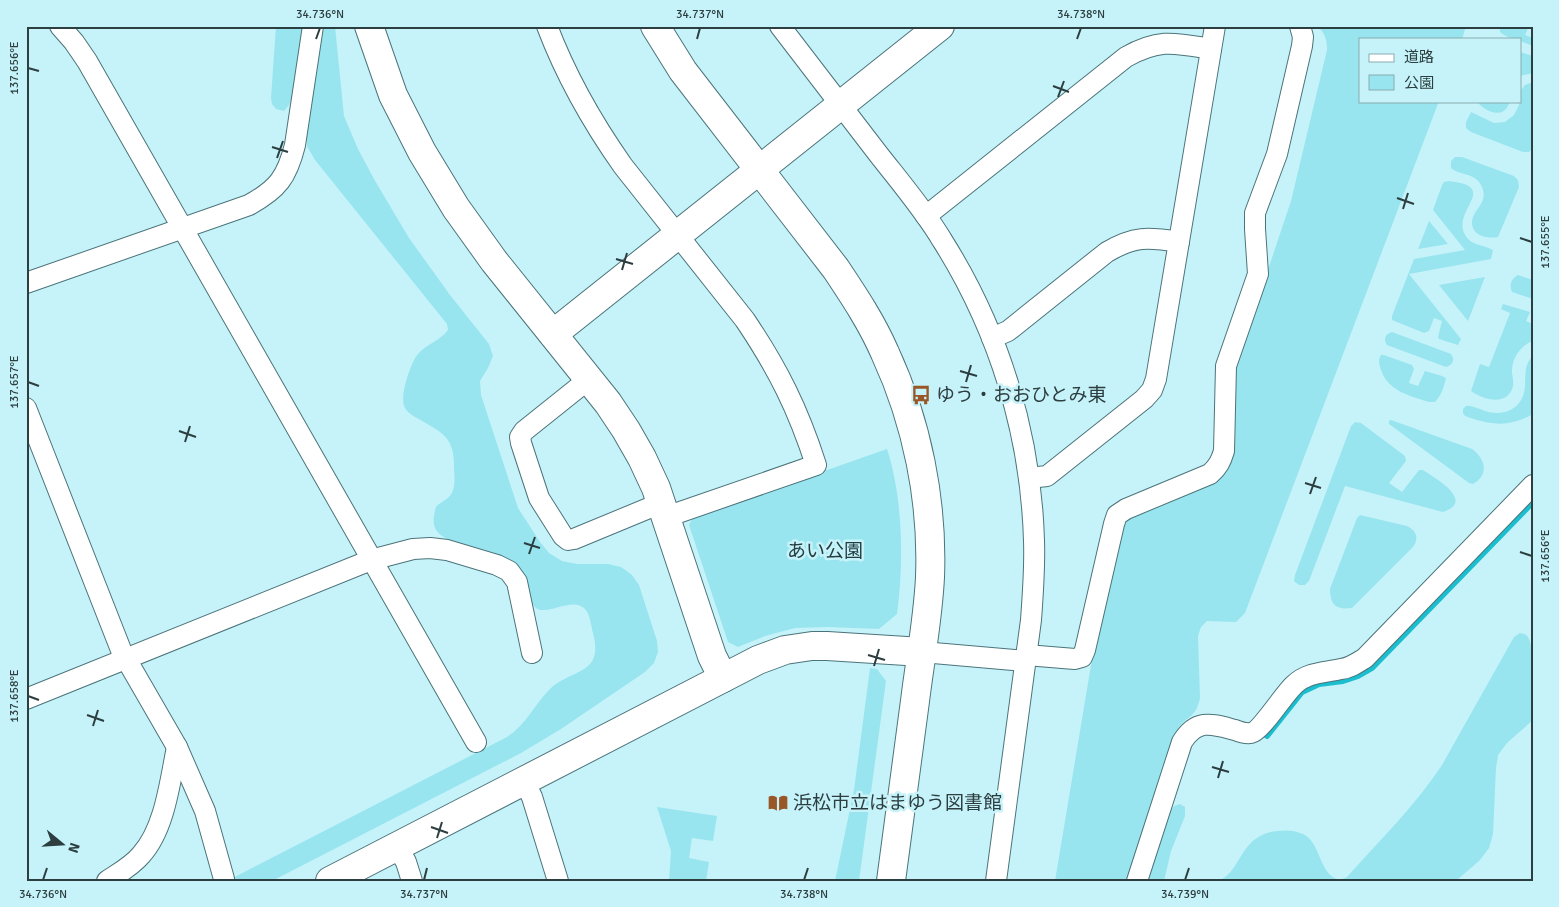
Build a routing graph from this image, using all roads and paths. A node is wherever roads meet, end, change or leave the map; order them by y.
1 (60, 26) edge
2 (314, 26) edge
3 (369, 26) edge
4 (546, 26) edge
5 (655, 26) edge
6 (780, 26) edge
7 (940, 26) edge
8 (1215, 26) edge
9 (1300, 26) edge
10 (1211, 49) junction
11 (841, 105) junction
12 (759, 170) junction
13 (926, 216) junction
14 (183, 229) junction
15 (678, 235) junction
16 (1178, 242) junction
17 (26, 283) edge
18 (553, 334) junction
19 (992, 338) junction
20 (589, 379) junction
21 (26, 408) edge
22 (1029, 478) junction
23 (1533, 485) edge
24 (664, 510) junction
25 (372, 560) junction
26 (922, 652) junction
27 (532, 653) dead end
28 (126, 658) junction
29 (1026, 658) junction
30 (723, 678) junction
31 (26, 698) edge
32 (476, 742) dead end
33 (177, 747) junction
34 (524, 781) junction
35 (397, 846) junction
36 (224, 879) dead end
37 (107, 881) edge
38 (331, 881) edge
39 (412, 881) edge
40 (558, 881) edge
41 (890, 881) edge
42 (996, 881) edge
43 (1137, 881) edge

1 - 14 street
2 - 14 street
3 - 18 street
4 - 15 street
5 - 12 street
6 - 11 street
7 - 11 street
8 - 10 street
9 - 29 street
10 - 13 street
10 - 16 street
11 - 12 street
11 - 13 street
12 - 15 street
12 - 26 street
13 - 19 street
14 - 17 street
14 - 25 street
15 - 18 street
15 - 24 street
16 - 19 street
16 - 22 street
18 - 20 street
19 - 22 street
20 - 24 street
20 - 24 street
21 - 28 street
22 - 29 street
23 - 43 street
24 - 30 street
25 - 27 street
25 - 28 street
25 - 32 street
26 - 29 street
26 - 30 street
26 - 41 street
28 - 31 street
28 - 33 street
29 - 42 street
30 - 34 street
33 - 36 street
33 - 37 street
34 - 35 street
34 - 40 street
35 - 38 street
35 - 39 street

